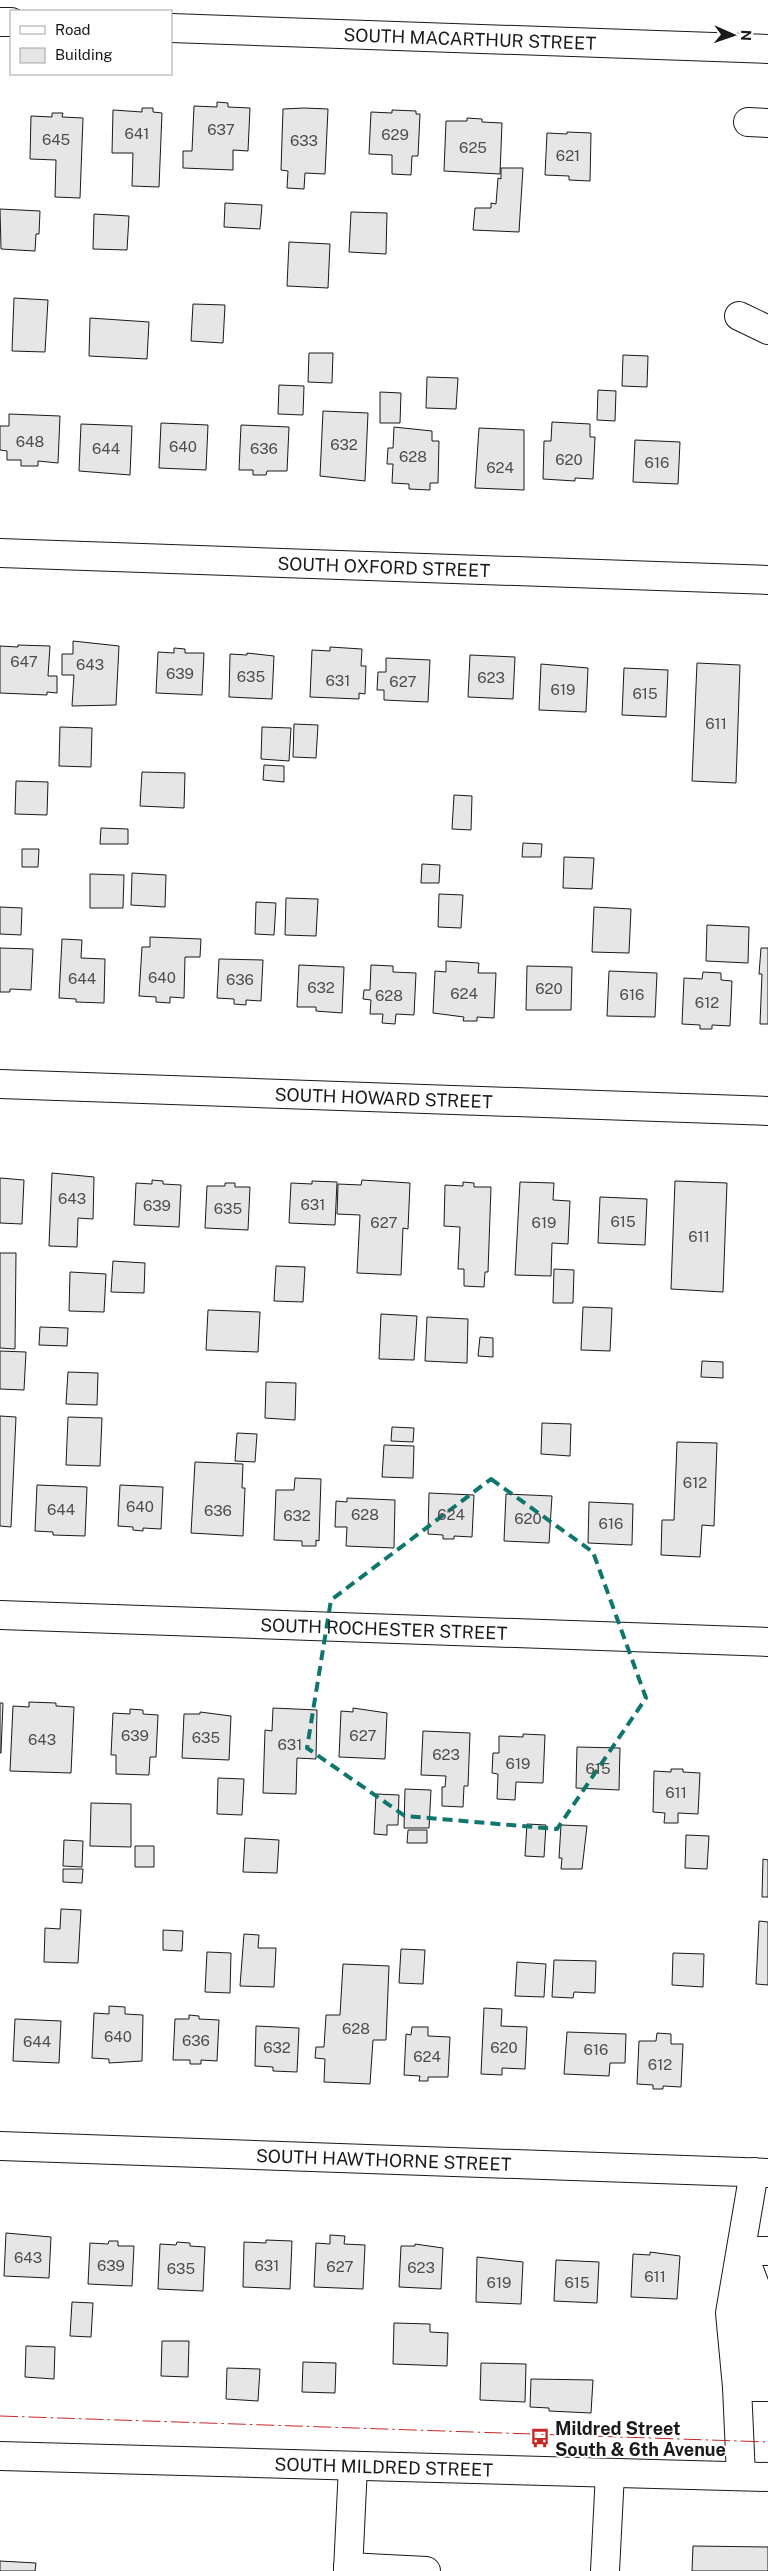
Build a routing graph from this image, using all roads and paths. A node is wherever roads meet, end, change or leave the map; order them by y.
1 (172, 28) edge
2 (768, 48) edge
3 (739, 316) dead end
4 (768, 330) edge
5 (0, 553) edge
6 (768, 580) edge
7 (0, 1084) edge
8 (768, 1111) edge
9 (0, 1615) edge
10 (768, 1642) edge
11 (0, 2146) edge
12 (761, 2172) edge
13 (755, 2251) edge
14 (768, 2362) edge
15 (737, 2387) junction
16 (768, 2387) edge
17 (0, 2456) edge
18 (353, 2466) junction
19 (610, 2472) junction
20 (741, 2476) junction
21 (768, 2477) edge
22 (348, 2569) edge
23 (426, 2571) edge
24 (605, 2571) edge

1 - 2 street, SOUTH MACARTHUR STREET
3 - 4 street
5 - 6 street, SOUTH OXFORD STREET
7 - 8 street, SOUTH HOWARD STREET
9 - 10 street, SOUTH ROCHESTER STREET
11 - 12 street, SOUTH HAWTHORNE STREET
12 - 13 street
13 - 14 street
13 - 15 street
15 - 16 street
15 - 20 street
17 - 18 street, SOUTH MILDRED STREET
18 - 19 street, SOUTH MILDRED STREET
18 - 22 street
19 - 20 street, SOUTH MILDRED STREET
19 - 24 street
20 - 21 street, SOUTH MILDRED STREET
22 - 23 street

